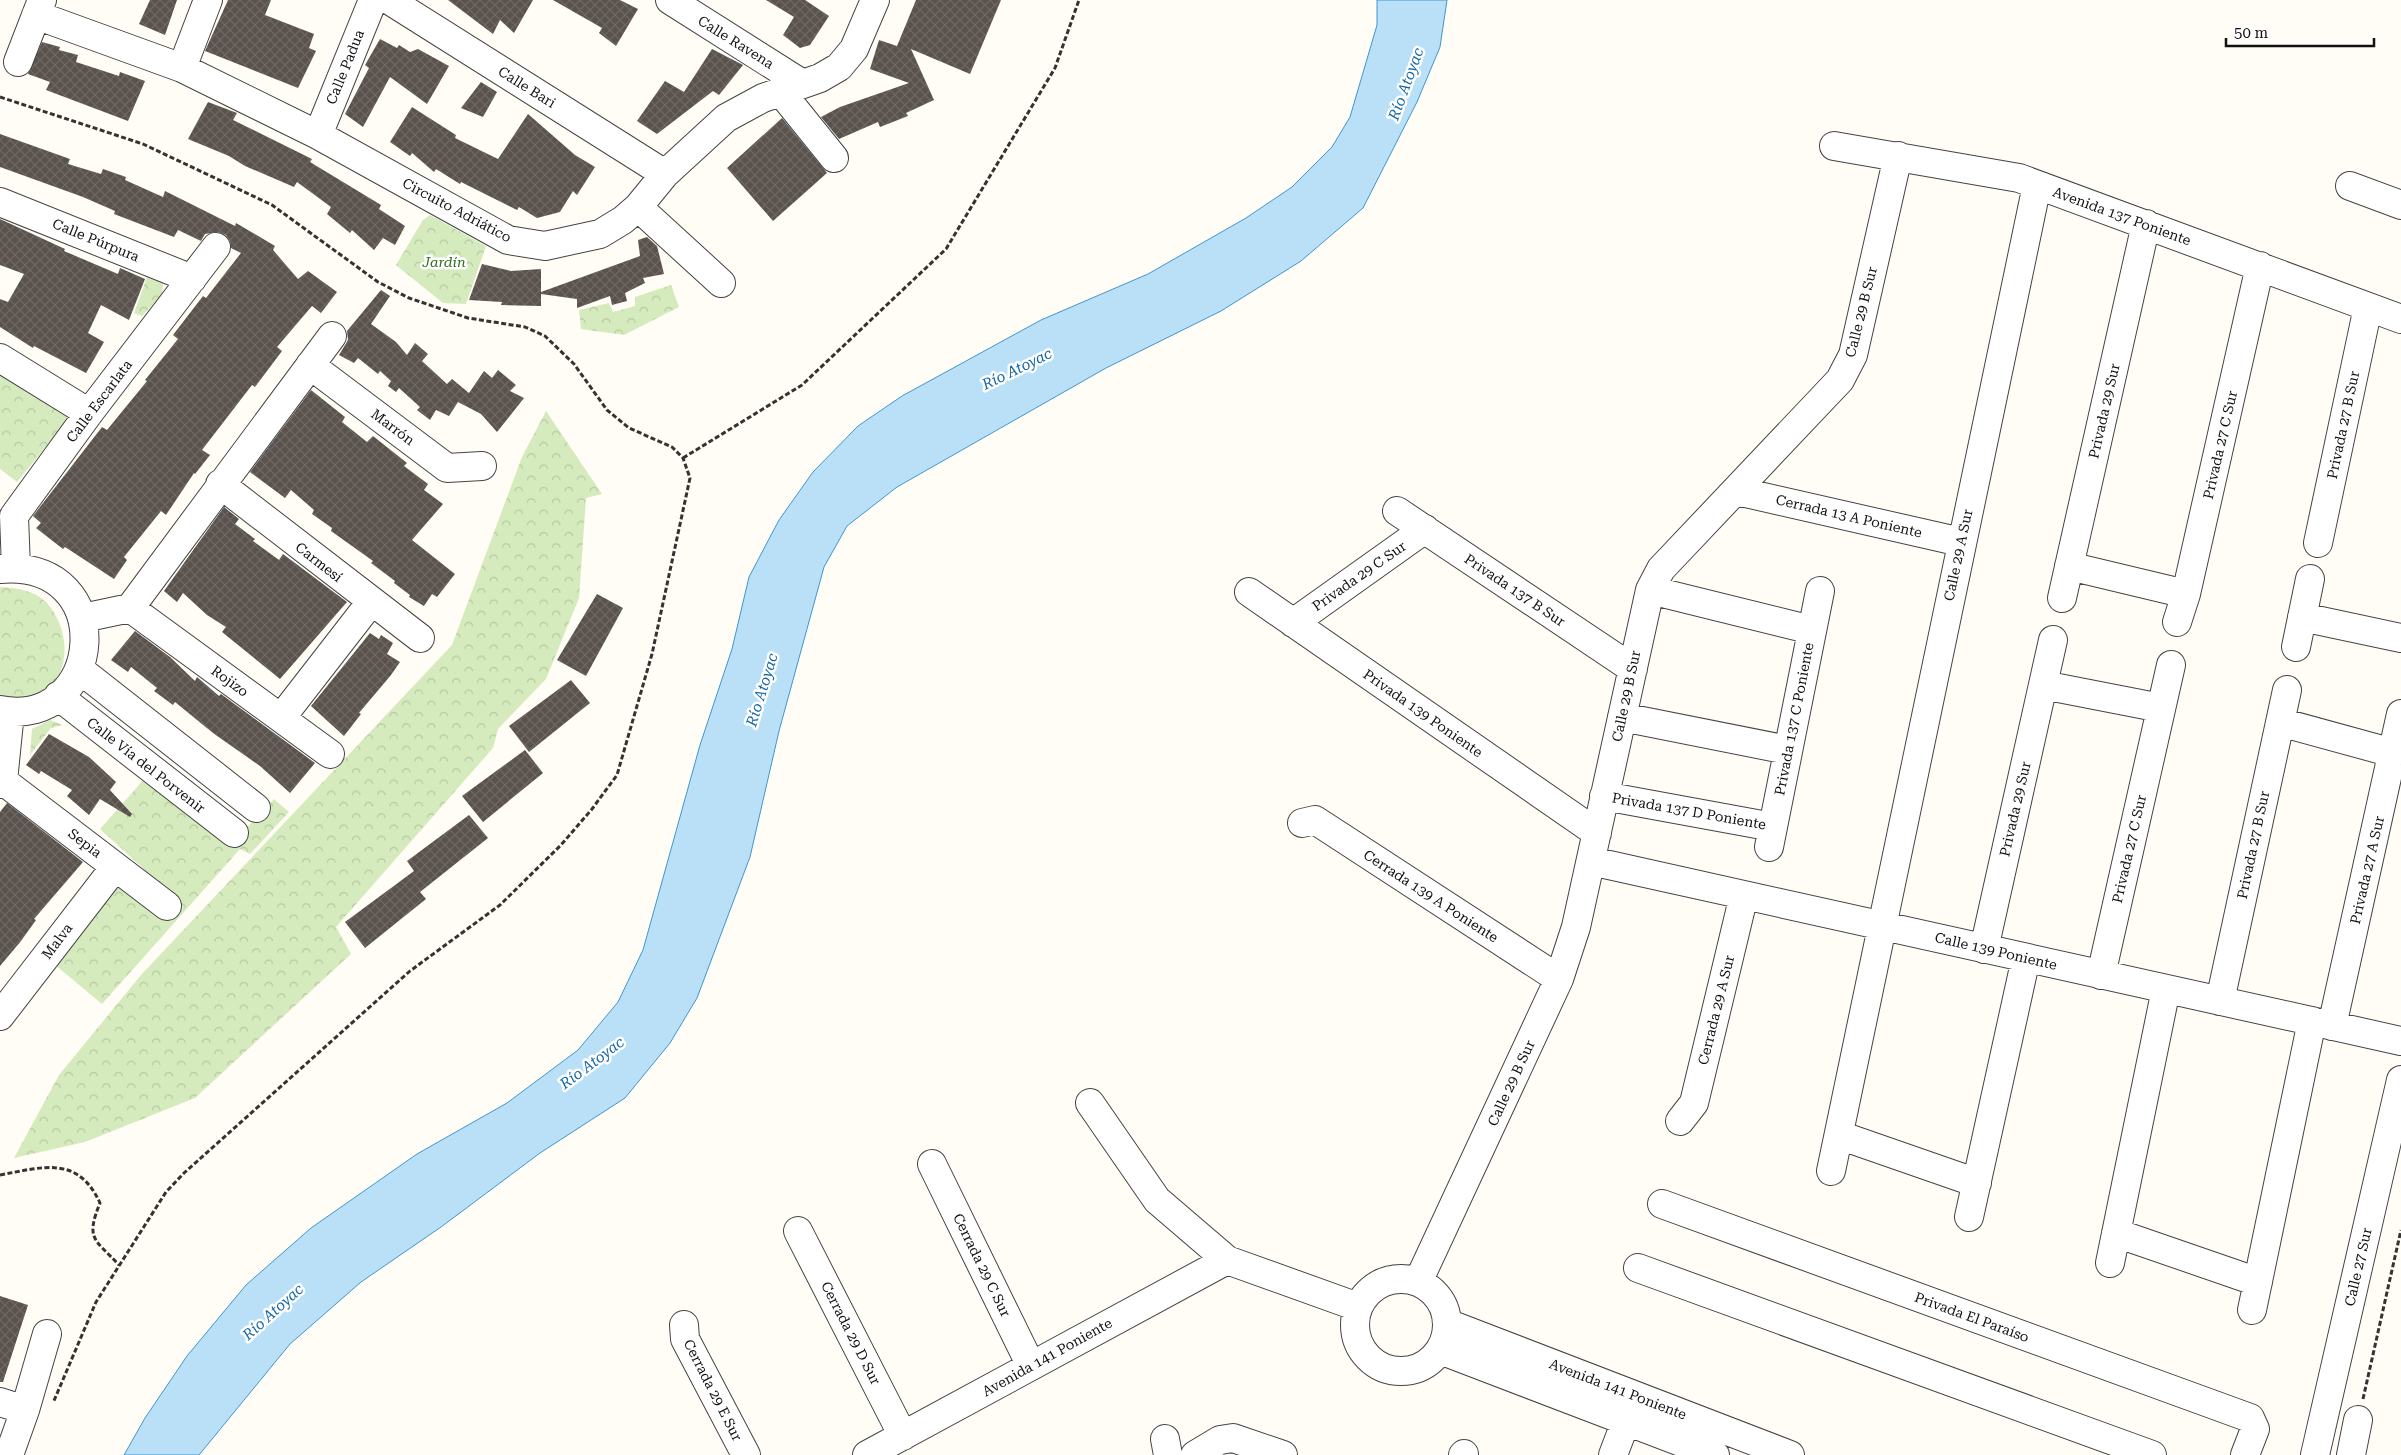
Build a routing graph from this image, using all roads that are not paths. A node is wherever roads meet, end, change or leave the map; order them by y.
1 (208, 0) edge
2 (372, 0) edge
3 (390, 0) edge
4 (670, 0) edge
5 (876, 0) edge
6 (39, 8) edge
7 (18, 62) dead end
8 (182, 68) junction
9 (791, 87) junction
10 (318, 135) junction
11 (1834, 146) dead end
12 (1898, 156) junction
13 (834, 158) dead end
14 (665, 174) junction
15 (2037, 185) junction
16 (2350, 186) dead end
17 (0, 202) edge
18 (2401, 205) edge
19 (638, 207) junction
20 (2146, 224) junction
21 (216, 247) dead end
22 (2260, 266) junction
23 (192, 279) junction
24 (721, 283) dead end
25 (2368, 307) junction
26 (2401, 319) edge
27 (332, 336) dead end
28 (0, 358) edge
29 (310, 365) junction
30 (89, 413) junction
31 (482, 466) dead end
32 (220, 484) junction
33 (1736, 491) junction
34 (1397, 510) dead end
35 (7, 511) edge
36 (1424, 529) junction
37 (1961, 542) junction
38 (2318, 543) dead end
39 (2069, 566) junction
40 (8, 568) edge
41 (2310, 579) dead end
42 (1650, 590) junction
43 (1820, 591) dead end
44 (1249, 592) dead end
45 (2186, 594) junction
46 (2062, 598) dead end
47 (371, 602) junction
48 (130, 608) junction
49 (2302, 617) junction
50 (82, 618) junction
51 (2177, 622) dead end
52 (1293, 623) junction
53 (1812, 630) junction
54 (420, 638) dead end
55 (2401, 638) edge
56 (2053, 640) dead end
57 (2296, 647) dead end
58 (2171, 665) dead end
59 (1632, 669) junction
60 (80, 670) junction
61 (2043, 685) junction
62 (2286, 690) dead end
63 (58, 696) junction
64 (2161, 708) junction
65 (5, 711) edge
66 (2401, 714) edge
67 (1622, 717) junction
68 (281, 718) junction
69 (2280, 722) junction
70 (1788, 750) junction
71 (2393, 753) junction
72 (330, 754) dead end
73 (1, 783) edge
74 (1604, 796) junction
75 (256, 808) dead end
76 (1302, 823) dead end
77 (234, 833) dead end
78 (1596, 833) junction
79 (1771, 837) joint
80 (1591, 861) junction
81 (115, 866) junction
82 (1744, 895) junction
83 (166, 906) dead end
84 (1882, 926) junction
85 (1984, 948) junction
86 (2026, 958) junction
87 (2101, 974) junction
88 (1559, 979) junction
89 (2166, 989) junction
90 (2220, 1001) junction
91 (0, 1016) edge
92 (2322, 1024) junction
93 (2401, 1041) edge
94 (2401, 1080) edge
95 (1090, 1103) dead end
96 (1680, 1121) dead end
97 (1839, 1135) junction
98 (932, 1164) dead end
99 (1831, 1171) dead end
100 (1977, 1183) junction
101 (1662, 1204) dead end
102 (1969, 1217) dead end
103 (798, 1230) dead end
104 (2116, 1233) junction
105 (1227, 1260) junction
106 (2110, 1263) dead end
107 (1638, 1268) dead end
108 (1418, 1282) junction
109 (2258, 1282) junction
110 (1358, 1307) junction
111 (2252, 1310) dead end
112 (1447, 1323) junction
113 (684, 1325) dead end
114 (47, 1334) dead end
115 (1440, 1350) junction
116 (1031, 1366) junction
117 (1636, 1396) junction
118 (25, 1407) edge
119 (2358, 1420) road end
120 (1625, 1421) junction
121 (903, 1436) junction
122 (1761, 1450) edge
123 (2251, 1453) edge
124 (9, 1455) edge
125 (746, 1455) edge
126 (868, 1455) edge
127 (1195, 1455) edge
128 (1283, 1455) edge
129 (1613, 1455) edge
130 (1715, 1455) edge
131 (1790, 1455) edge
132 (2152, 1455) edge
133 (2315, 1455) edge
134 (2351, 1455) edge

1 - 8 street
2 - 10 street, Calle Padua
3 - 14 street, Calle Bari
4 - 9 street, Calle Ravena
5 - 9 street, Circuito Adriático
6 - 7 street, Circuito Adriático
6 - 8 street, Circuito Adriático
8 - 10 street, Circuito Adriático
9 - 13 street, Calle Ravena
9 - 14 street, Circuito Adriático
10 - 19 street, Circuito Adriático
11 - 12 street, Avenida 137 Poniente
12 - 15 street, Avenida 137 Poniente
12 - 33 street, Calle 29 B Sur
14 - 19 street, Circuito Adriático
15 - 20 street, Avenida 137 Poniente
15 - 37 street, Calle 29 A Sur
16 - 18 street
17 - 23 street, Calle Púrpura
19 - 24 street
20 - 22 street, Avenida 137 Poniente
20 - 39 street, Privada 29 Sur
21 - 23 street, Calle Escarlata
22 - 25 street, Avenida 137 Poniente
22 - 45 street, Privada 27 C Sur
23 - 30 street, Calle Escarlata
25 - 26 street, Avenida 137 Poniente
25 - 38 street, Privada 27 B Sur
27 - 29 street
28 - 30 street
29 - 31 street, Marrón
29 - 32 street
30 - 35 street, Calle Escarlata
32 - 47 street, Carmesí
32 - 48 street
33 - 37 street, Cerrada 13 A Poniente
33 - 42 street, Calle 29 B Sur
34 - 36 street, Privada 137 B Sur
35 - 40 street, Calle Escarlata
36 - 52 street, Privada 29 C Sur
36 - 59 street, Privada 137 B Sur
37 - 84 street, Calle 29 A Sur
39 - 45 street
39 - 46 street, Privada 29 Sur
40 - 50 street
41 - 49 street
42 - 53 street
42 - 59 street, Calle 29 B Sur
43 - 53 street, Privada 137 C Poniente
44 - 52 street, Privada 139 Poniente
45 - 51 street, Privada 27 C Sur
47 - 54 street, Carmesí
47 - 68 street
48 - 50 street
48 - 68 street, Rojizo
49 - 55 street
49 - 57 street
50 - 60 street
52 - 78 street, Privada 139 Poniente
53 - 70 street, Privada 137 C Poniente
56 - 61 street, Privada 29 Sur
58 - 64 street, Privada 27 C Sur
59 - 67 street, Calle 29 B Sur
60 - 63 street
60 - 75 street
61 - 64 street
61 - 85 street, Privada 29 Sur
62 - 69 street, Privada 27 B Sur
63 - 65 street
63 - 77 street, Calle Vía del Porvenir
64 - 87 street, Privada 27 C Sur
65 - 73 street
66 - 71 street, Privada 27 A Sur
67 - 70 street
67 - 74 street, Calle 29 B Sur
68 - 72 street, Rojizo
69 - 71 street
69 - 90 street, Privada 27 B Sur
70 - 79 street, Privada 137 C Poniente
71 - 92 street, Privada 27 A Sur
73 - 81 street, Sepia
74 - 78 street, Calle 29 B Sur
74 - 79 street, Privada 137 D Poniente
76 - 88 street, Cerrada 139 A Poniente
78 - 80 street, Calle 29 B Sur
80 - 82 street, Calle 139 Poniente
80 - 88 street, Calle 29 B Sur
81 - 83 street, Sepia
81 - 91 street, Malva
82 - 84 street, Calle 139 Poniente
82 - 96 street, Cerrada 29 A Sur
84 - 85 street, Calle 139 Poniente
84 - 97 street
85 - 86 street, Calle 139 Poniente
86 - 87 street, Calle 139 Poniente
86 - 100 street
87 - 89 street, Calle 139 Poniente
88 - 108 street, Calle 29 B Sur
89 - 90 street, Calle 139 Poniente
89 - 104 street
90 - 92 street, Calle 139 Poniente
92 - 93 street, Calle 139 Poniente
92 - 109 street, Privada 27 A Sur
94 - 133 street, Calle 27 Sur
95 - 105 street
97 - 99 street
97 - 100 street
98 - 116 street, Cerrada 29 C Sur
100 - 102 street
101 - 123 street, Privada El Paraíso
103 - 121 street, Cerrada 29 D Sur
104 - 106 street
104 - 109 street
105 - 110 street
105 - 116 street, Avenida 141 Poniente
107 - 132 street
108 - 110 street
108 - 112 street
109 - 111 street, Privada 27 A Sur
110 - 115 street
112 - 115 street
112 - 117 street, Avenida 141 Poniente
113 - 125 street, Cerrada 29 E Sur
114 - 118 street
115 - 120 street, Avenida 141 Poniente
116 - 121 street, Avenida 141 Poniente
117 - 120 street
117 - 122 street, Avenida 141 Poniente
118 - 124 street
119 - 134 street
120 - 129 street
120 - 130 street, Avenida 141 Poniente
121 - 126 street, Avenida 141 Poniente
122 - 131 street, Avenida 141 Poniente
127 - 128 street

